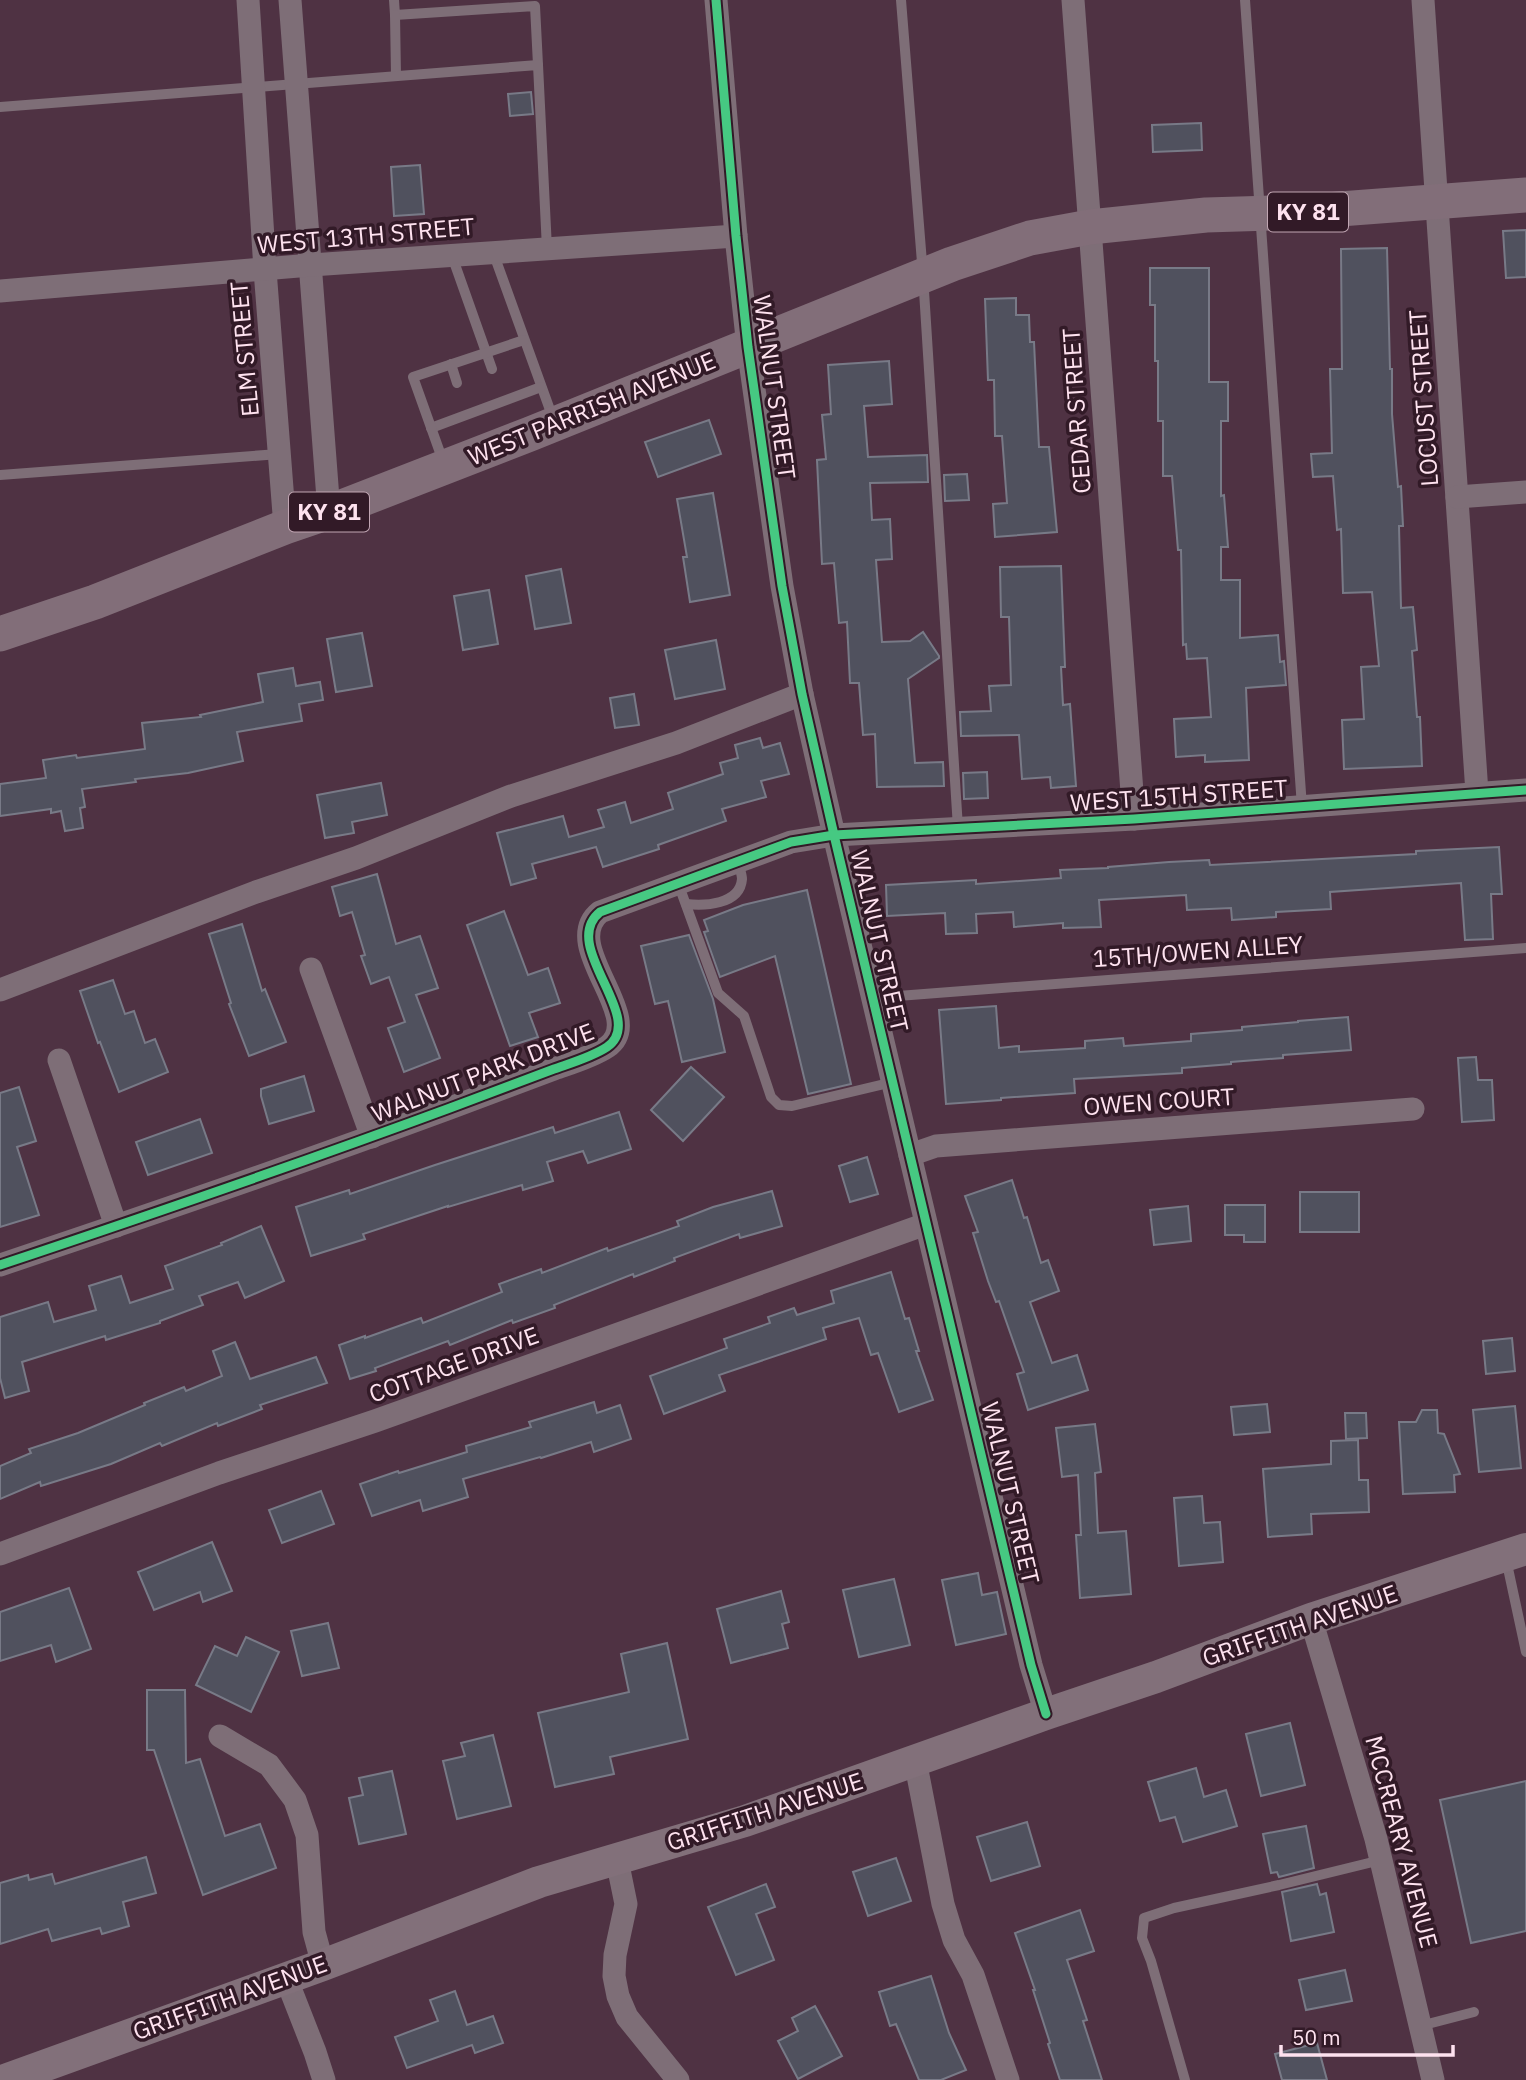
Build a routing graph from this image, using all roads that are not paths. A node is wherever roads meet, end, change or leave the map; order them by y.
1 (248, 0) edge
2 (290, 0) edge
3 (394, 0) edge
4 (716, 0) edge
5 (901, 0) edge
6 (1073, 0) edge
7 (1245, 0) edge
8 (1423, 0) edge
9 (535, 3) edge
10 (395, 15) junction
11 (538, 65) junction
12 (396, 76) junction
13 (296, 83) junction
14 (254, 86) junction
15 (0, 107) edge
16 (1526, 195) edge
17 (1437, 202) junction
18 (1259, 212) junction
19 (1090, 227) junction
20 (736, 236) junction
21 (547, 249) junction
22 (493, 252) junction
23 (452, 256) junction
24 (311, 265) junction
25 (265, 271) junction
26 (923, 275) junction
27 (0, 291) edge
28 (524, 340) junction
29 (748, 347) junction
30 (487, 352) junction
31 (451, 364) junction
32 (492, 369) dead end
33 (457, 383) dead end
34 (541, 387) junction
35 (556, 424) junction
36 (430, 428) junction
37 (279, 454) junction
38 (445, 467) junction
39 (0, 475) edge
40 (1526, 492) edge
41 (1457, 497) junction
42 (329, 512) junction
43 (285, 527) junction
44 (0, 634) edge
45 (802, 694) junction
46 (1526, 790) edge
47 (1477, 793) junction
48 (1302, 807) junction
49 (1134, 819) junction
50 (958, 828) junction
51 (834, 835) junction
52 (738, 862) junction
53 (682, 894) junction
54 (1526, 948) edge
55 (311, 969) dead end
56 (0, 990) edge
57 (872, 998) junction
58 (59, 1060) dead end
59 (892, 1082) junction
60 (1413, 1109) dead end
61 (372, 1137) junction
62 (910, 1155) junction
63 (926, 1224) junction
64 (116, 1226) junction
65 (0, 1265) edge
66 (0, 1553) edge
67 (1516, 1553) edge
68 (1311, 1619) junction
69 (1526, 1652) edge
70 (1046, 1714) junction
71 (220, 1736) dead end
72 (915, 1760) junction
73 (617, 1860) junction
74 (1381, 1860) junction
75 (323, 1965) junction
76 (286, 1978) junction
77 (1475, 2012) dead end
78 (1420, 2026) junction
79 (679, 2079) edge
80 (5, 2080) edge
81 (324, 2080) edge
82 (1008, 2080) edge
83 (1185, 2080) edge
84 (1433, 2080) edge

1 - 14 street, ELM STREET
2 - 13 street
3 - 10 lane
4 - 20 street, WALNUT STREET
5 - 26 lane
6 - 19 street, CEDAR STREET
7 - 18 lane
8 - 17 street, LOCUST STREET
9 - 10 lane
9 - 11 lane
10 - 12 lane
11 - 12 lane
11 - 21 lane
12 - 13 lane
13 - 14 lane
13 - 24 street
14 - 15 lane
14 - 25 street, ELM STREET
16 - 17 main road, WEST PARRISH AVENUE / KY 81
17 - 18 main road, WEST PARRISH AVENUE / KY 81
17 - 41 street, LOCUST STREET
18 - 19 main road, WEST PARRISH AVENUE / KY 81
18 - 48 lane
19 - 26 main road, WEST PARRISH AVENUE / KY 81
19 - 49 street, CEDAR STREET
20 - 21 street, WEST 13TH STREET
20 - 29 street, WALNUT STREET
21 - 22 street, WEST 13TH STREET
22 - 23 street, WEST 13TH STREET
22 - 28 lane
23 - 24 street, WEST 13TH STREET
23 - 30 lane
24 - 25 street, WEST 13TH STREET
24 - 42 street
25 - 27 street, WEST 13TH STREET
25 - 37 street, ELM STREET
26 - 29 main road, WEST PARRISH AVENUE / KY 81
26 - 50 lane
28 - 30 lane
28 - 34 lane
29 - 35 main road, WEST PARRISH AVENUE / KY 81
29 - 45 street, WALNUT STREET
30 - 31 lane
30 - 32 lane
31 - 33 lane
31 - 36 lane
34 - 35 lane
34 - 36 lane
35 - 38 main road, WEST PARRISH AVENUE / KY 81
36 - 38 lane
37 - 39 lane
37 - 43 street, ELM STREET
38 - 42 main road, WEST PARRISH AVENUE / KY 81
40 - 41 street
41 - 47 street, LOCUST STREET
42 - 43 main road, WEST PARRISH AVENUE / KY 81
43 - 44 main road, WEST PARRISH AVENUE / KY 81
45 - 51 street, WALNUT STREET
45 - 56 street
46 - 47 street, WEST 15TH STREET
47 - 48 street, WEST 15TH STREET
48 - 49 street, WEST 15TH STREET
49 - 50 street, WEST 15TH STREET
50 - 51 street, WEST 15TH STREET
51 - 52 street, WALNUT PARK DRIVE
51 - 57 street, WALNUT STREET
52 - 53 street, WALNUT PARK DRIVE
52 - 53 lane
53 - 59 lane
53 - 61 street, WALNUT PARK DRIVE
54 - 57 lane, 15TH/OWEN ALLEY
55 - 61 street
57 - 59 street, WALNUT STREET
58 - 64 street
59 - 62 street, WALNUT STREET
60 - 62 street, OWEN COURT
61 - 64 street, WALNUT PARK DRIVE
62 - 63 street, WALNUT STREET
63 - 66 street, COTTAGE DRIVE
63 - 70 street, WALNUT STREET
64 - 65 street, WALNUT PARK DRIVE
67 - 68 street, GRIFFITH AVENUE
67 - 69 lane
68 - 70 street, GRIFFITH AVENUE
68 - 74 street, MCCREARY AVENUE
70 - 72 street, GRIFFITH AVENUE
71 - 75 street
72 - 73 street, GRIFFITH AVENUE
72 - 82 street
73 - 75 street, GRIFFITH AVENUE
73 - 79 street
74 - 78 street, MCCREARY AVENUE
74 - 83 lane
75 - 76 street, GRIFFITH AVENUE
76 - 80 street, GRIFFITH AVENUE
76 - 81 street
77 - 78 lane
78 - 84 street, MCCREARY AVENUE

